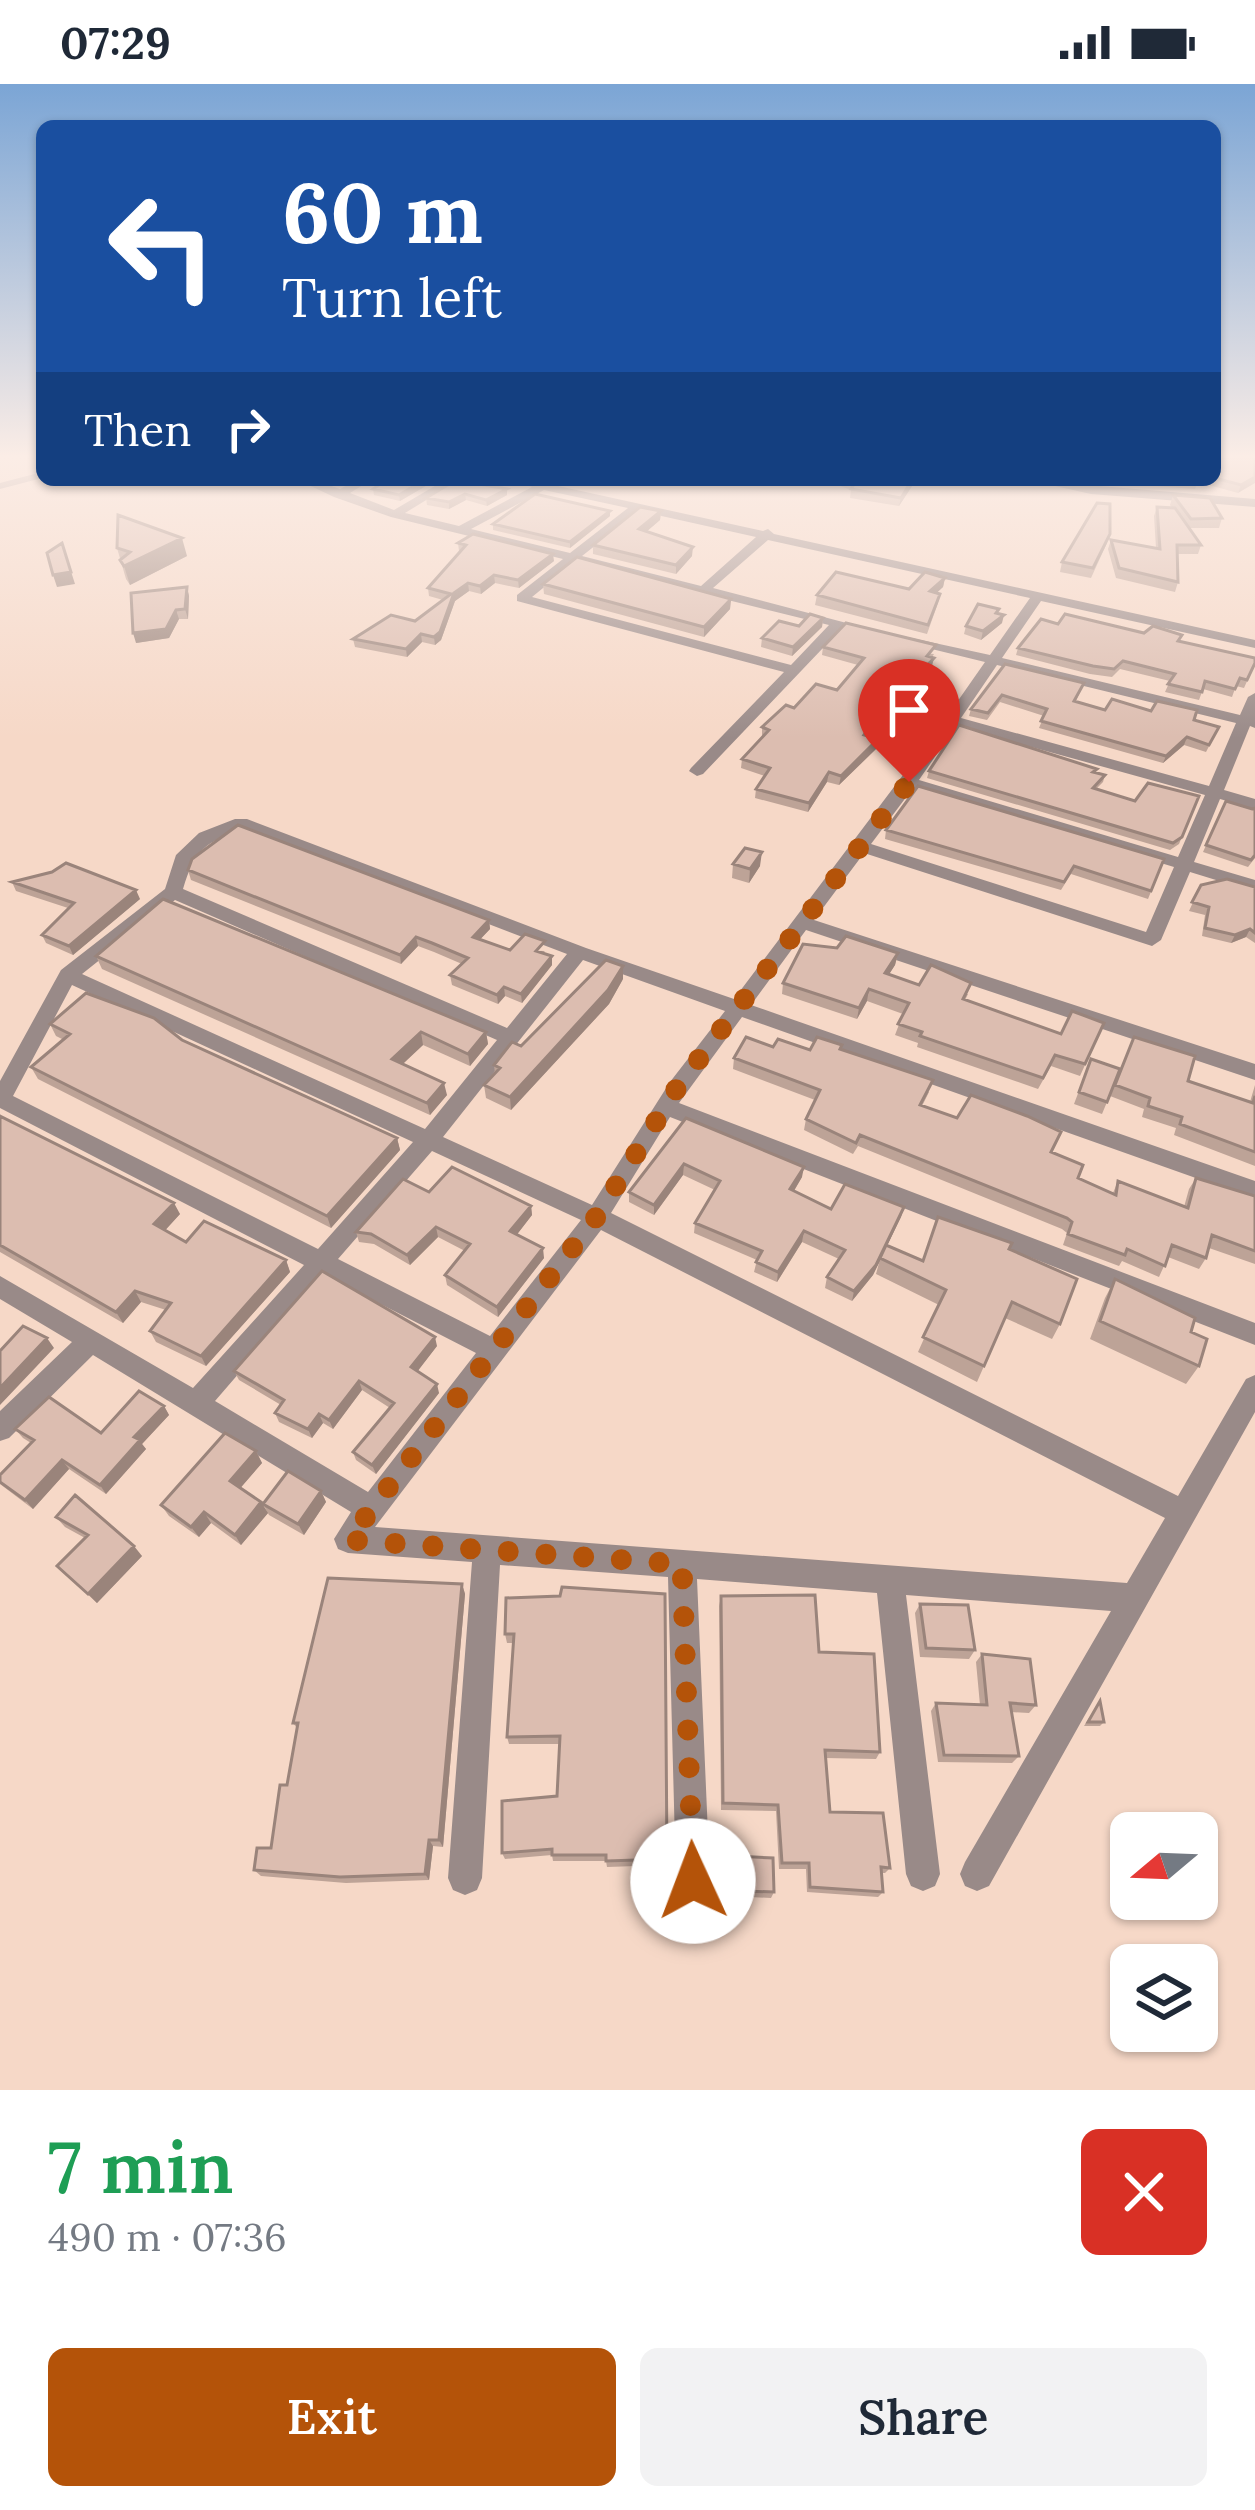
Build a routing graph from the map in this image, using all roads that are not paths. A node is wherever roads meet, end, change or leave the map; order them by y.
1 (547, 551) edge
2 (581, 551) edge
3 (747, 551) edge
4 (846, 551) edge
5 (573, 557) junction
6 (704, 590) junction
7 (1037, 596) junction
8 (839, 623) junction
9 (883, 633) edge
10 (904, 638) edge
11 (1255, 644) edge
12 (991, 658) junction
13 (794, 670) junction
14 (1255, 698) edge
15 (949, 719) junction
16 (1250, 722) edge
17 (697, 771) dead end
18 (909, 782) junction
19 (1216, 793) junction
20 (1255, 804) edge
21 (861, 846) junction
22 (1188, 864) junction
23 (1255, 886) edge
24 (173, 892) junction
25 (804, 923) junction
26 (579, 952) junction
27 (68, 975) junction
28 (740, 1009) junction
29 (509, 1036) junction
30 (1255, 1072) edge
31 (0, 1099) edge
32 (666, 1107) junction
33 (426, 1142) junction
34 (1255, 1190) edge
35 (597, 1216) junction
36 (323, 1259) junction
37 (0, 1286) edge
38 (1255, 1334) edge
39 (91, 1341) junction
40 (494, 1350) junction
41 (1255, 1387) edge
42 (196, 1404) junction
43 (0, 1429) edge
44 (371, 1509) junction
45 (1184, 1513) junction
46 (488, 1550) junction
47 (682, 1564) junction
48 (890, 1580) junction
49 (1135, 1598) junction
50 (923, 1874) dead end
51 (977, 1874) dead end
52 (465, 1878) dead end
53 (693, 1881) dead end

1 - 5 street
2 - 5 street
3 - 6 street
4 - 7 street
5 - 6 street
5 - 13 street
6 - 8 street
7 - 11 street
7 - 12 street
8 - 9 street
8 - 13 street
10 - 12 street
12 - 15 street
12 - 16 street
13 - 17 street
14 - 16 street
15 - 18 street
15 - 19 street
16 - 19 street
18 - 21 street
18 - 22 street
19 - 20 street
19 - 22 street
21 - 22 street
21 - 25 street
22 - 23 street
24 - 26 street
24 - 27 street
24 - 29 street
25 - 28 street
25 - 30 street
26 - 28 street
26 - 29 street
27 - 31 street
27 - 33 street
28 - 32 street
28 - 34 street
29 - 33 street
31 - 36 street
32 - 35 street
32 - 38 street
33 - 35 street
33 - 36 street
35 - 40 street
35 - 45 street
36 - 40 street
36 - 42 street
37 - 39 street
39 - 42 street
39 - 43 street
40 - 44 street
41 - 45 street
42 - 44 street
44 - 46 street
45 - 49 street
46 - 47 street
46 - 52 street
47 - 48 street
47 - 53 street
48 - 49 street
48 - 50 street
49 - 51 street

